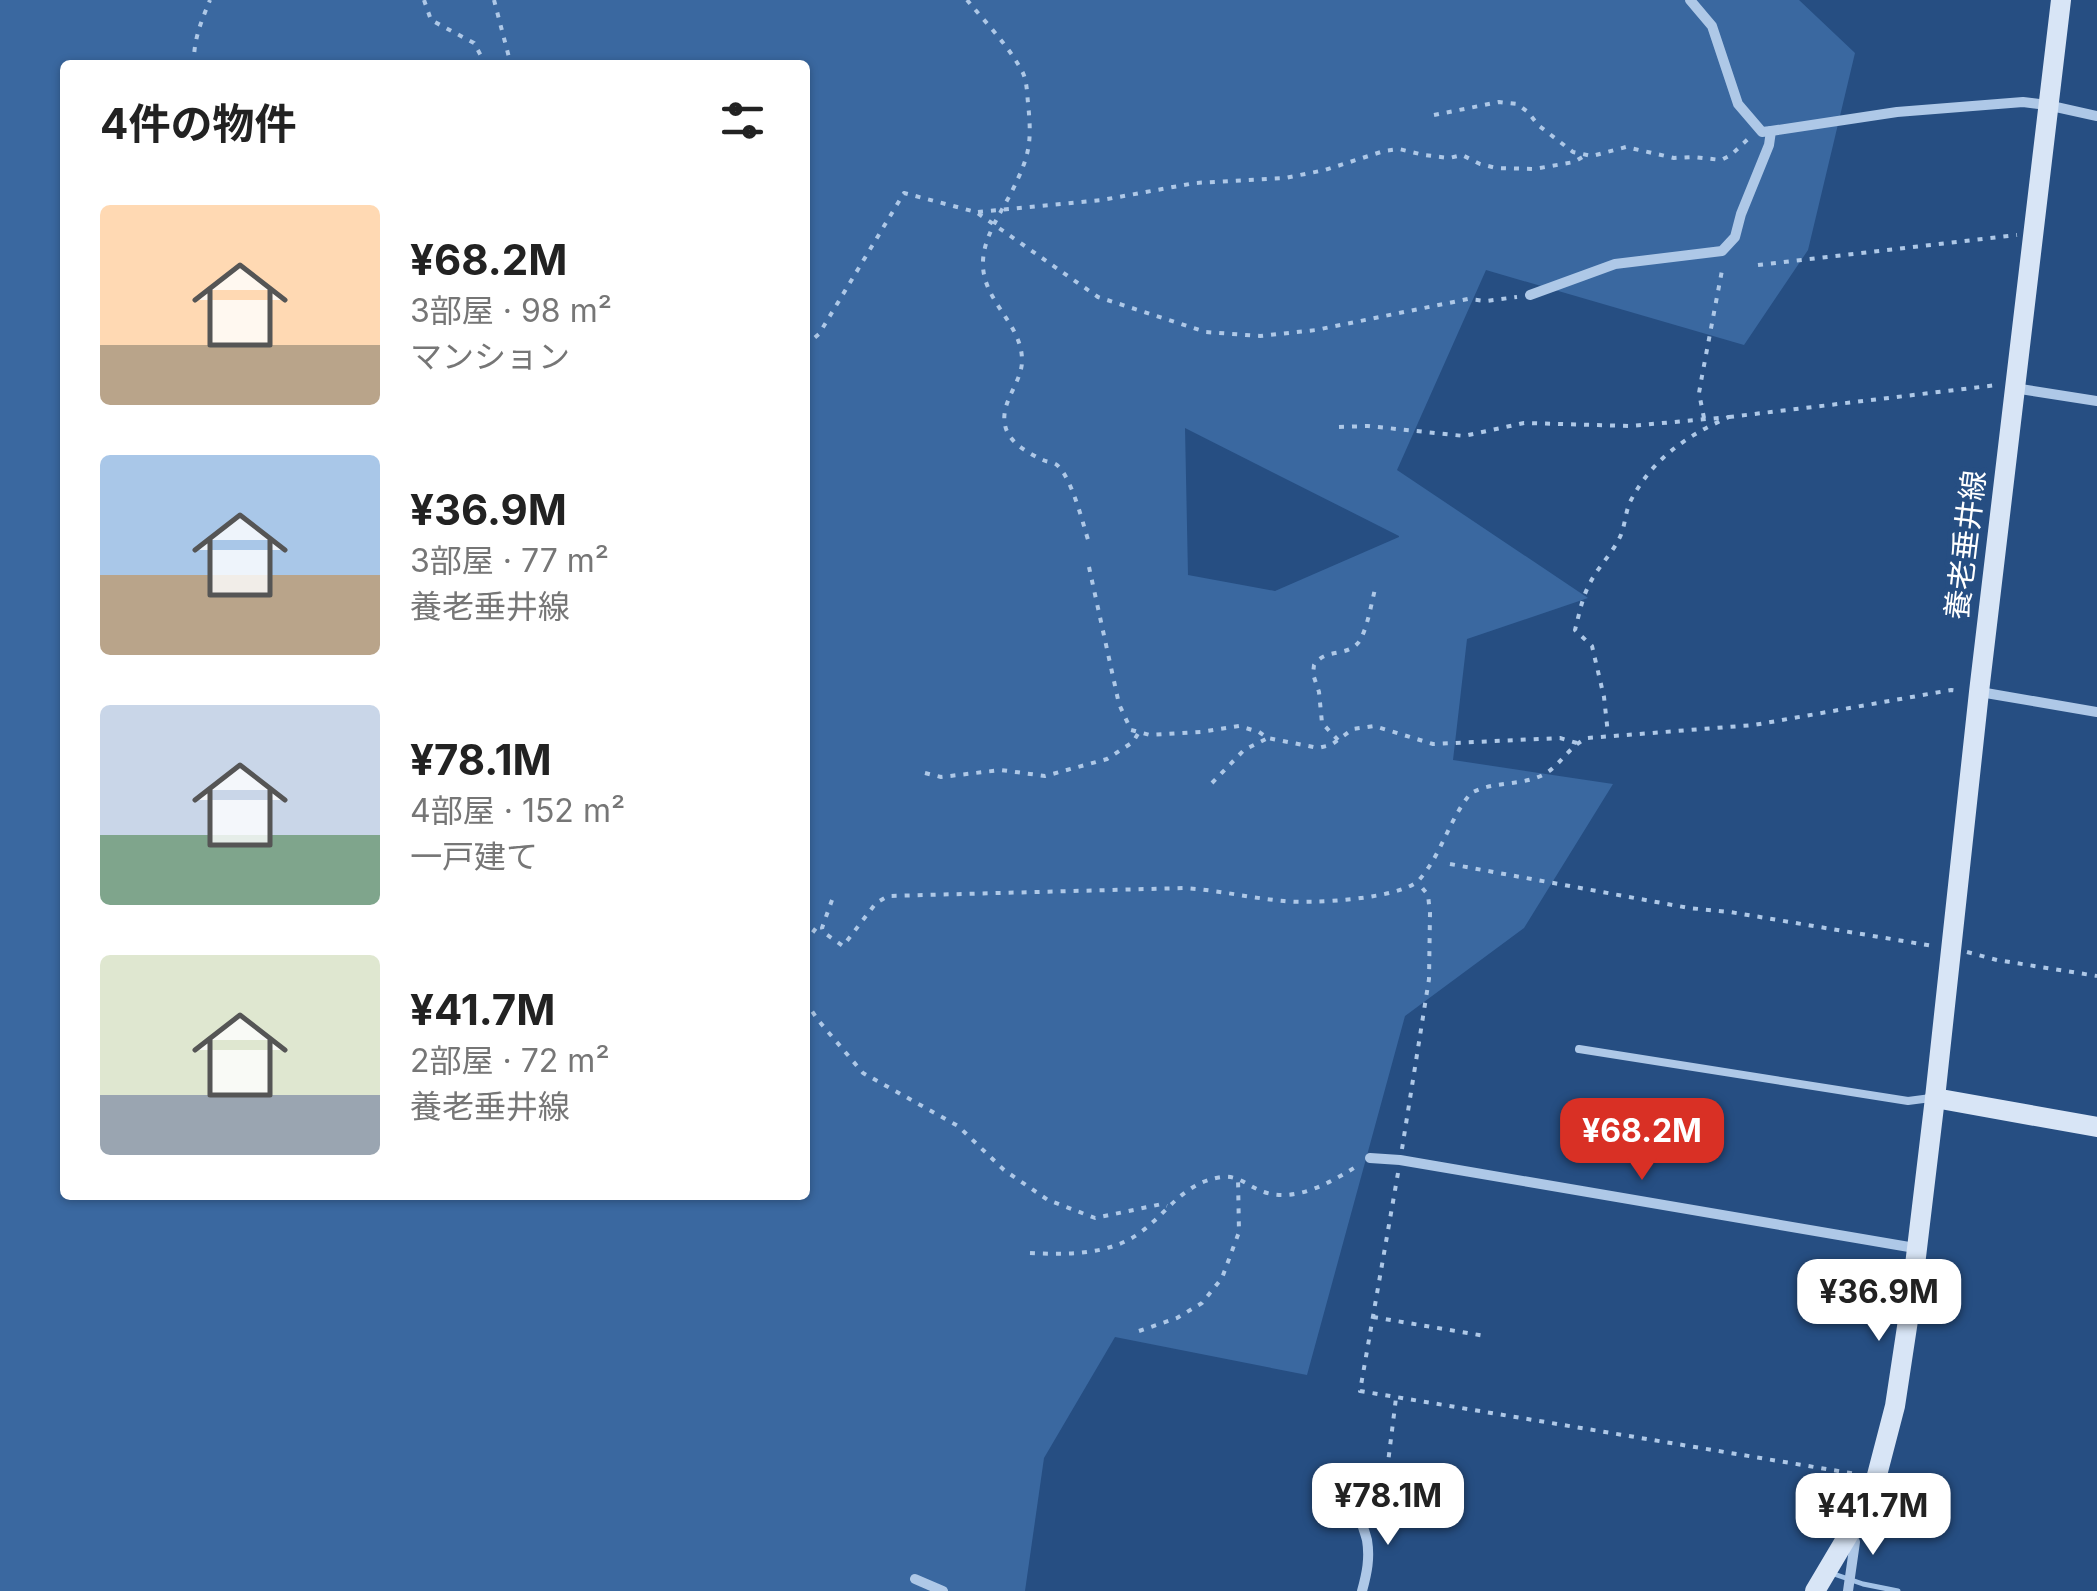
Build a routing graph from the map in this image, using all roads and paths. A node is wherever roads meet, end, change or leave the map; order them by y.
1 (210, 0) edge
2 (424, 0) edge
3 (494, 0) edge
4 (967, 0) edge
5 (1690, 0) edge
6 (2061, 0) edge
7 (194, 60) edge
8 (483, 60) edge
9 (510, 60) edge
10 (2047, 104) junction
11 (1434, 115) dead end
12 (2097, 116) edge
13 (1765, 130) junction
14 (1586, 155) junction
15 (1002, 210) junction
16 (976, 212) junction
17 (995, 225) junction
18 (2032, 233) junction
19 (1726, 246) junction
20 (1758, 265) dead end
21 (1530, 295) joint
22 (810, 342) edge
23 (2014, 388) junction
24 (2097, 401) edge
25 (1729, 417) junction
26 (1704, 419) junction
27 (1339, 428) dead end
28 (1089, 543) dead end
29 (1090, 567) dead end
30 (1376, 586) dead end
31 (1979, 692) junction
32 (2097, 712) edge
33 (1139, 732) junction
34 (1608, 736) junction
35 (1268, 738) junction
36 (1338, 740) junction
37 (1577, 743) junction
38 (926, 773) dead end
39 (1212, 783) dead end
40 (1450, 864) dead end
41 (1417, 882) junction
42 (832, 900) dead end
43 (822, 928) junction
44 (810, 935) edge
45 (1950, 950) junction
46 (2097, 976) edge
47 (810, 1008) edge
48 (1579, 1049) dead end
49 (1934, 1098) junction
50 (2097, 1127) edge
51 (1370, 1158) joint
52 (1400, 1160) junction
53 (1238, 1178) junction
54 (1167, 1206) junction
55 (1915, 1248) junction
56 (1030, 1254) dead end
57 (1373, 1317) junction
58 (1139, 1331) dead end
59 (1485, 1336) dead end
60 (1396, 1398) junction
61 (1876, 1478) junction
62 (1361, 1499) joint
63 (1850, 1532) junction
64 (915, 1578) dead end
65 (943, 1591) edge
66 (1362, 1591) edge
67 (1815, 1591) edge
68 (1848, 1591) edge

1 - 7 path
2 - 8 path
3 - 9 path
4 - 15 path
5 - 13 street
6 - 10 main road, 養老垂井線
10 - 12 street
10 - 13 street
10 - 18 main road, 養老垂井線
11 - 14 path
13 - 14 path
13 - 19 street
14 - 15 path
15 - 16 path
15 - 17 path
16 - 17 path
16 - 22 path
17 - 21 path
17 - 28 path
18 - 20 path
18 - 23 main road, 養老垂井線
19 - 21 street
19 - 26 path
23 - 24 street
23 - 25 path
23 - 31 main road, 養老垂井線
25 - 26 path
25 - 34 path
26 - 27 path
29 - 33 path
30 - 36 path
31 - 32 street
31 - 34 path
31 - 45 main road, 養老垂井線
33 - 35 path
33 - 38 path
34 - 37 path
35 - 36 path
35 - 39 path
36 - 37 path
37 - 41 path
40 - 45 path
41 - 43 path
41 - 52 path
42 - 43 path
43 - 44 path
45 - 46 path
45 - 49 main road, 養老垂井線
47 - 54 path
48 - 49 lane
49 - 50 main road
49 - 55 main road, 養老垂井線
51 - 52 street
51 - 53 path
52 - 55 street
52 - 57 path
53 - 54 path
53 - 58 path
54 - 56 path
55 - 61 main road, 養老垂井線
57 - 59 path
57 - 60 path
60 - 61 path
60 - 62 path
61 - 63 main road, 養老垂井線
62 - 66 street
63 - 67 main road, 養老垂井線
63 - 68 street
64 - 65 street

